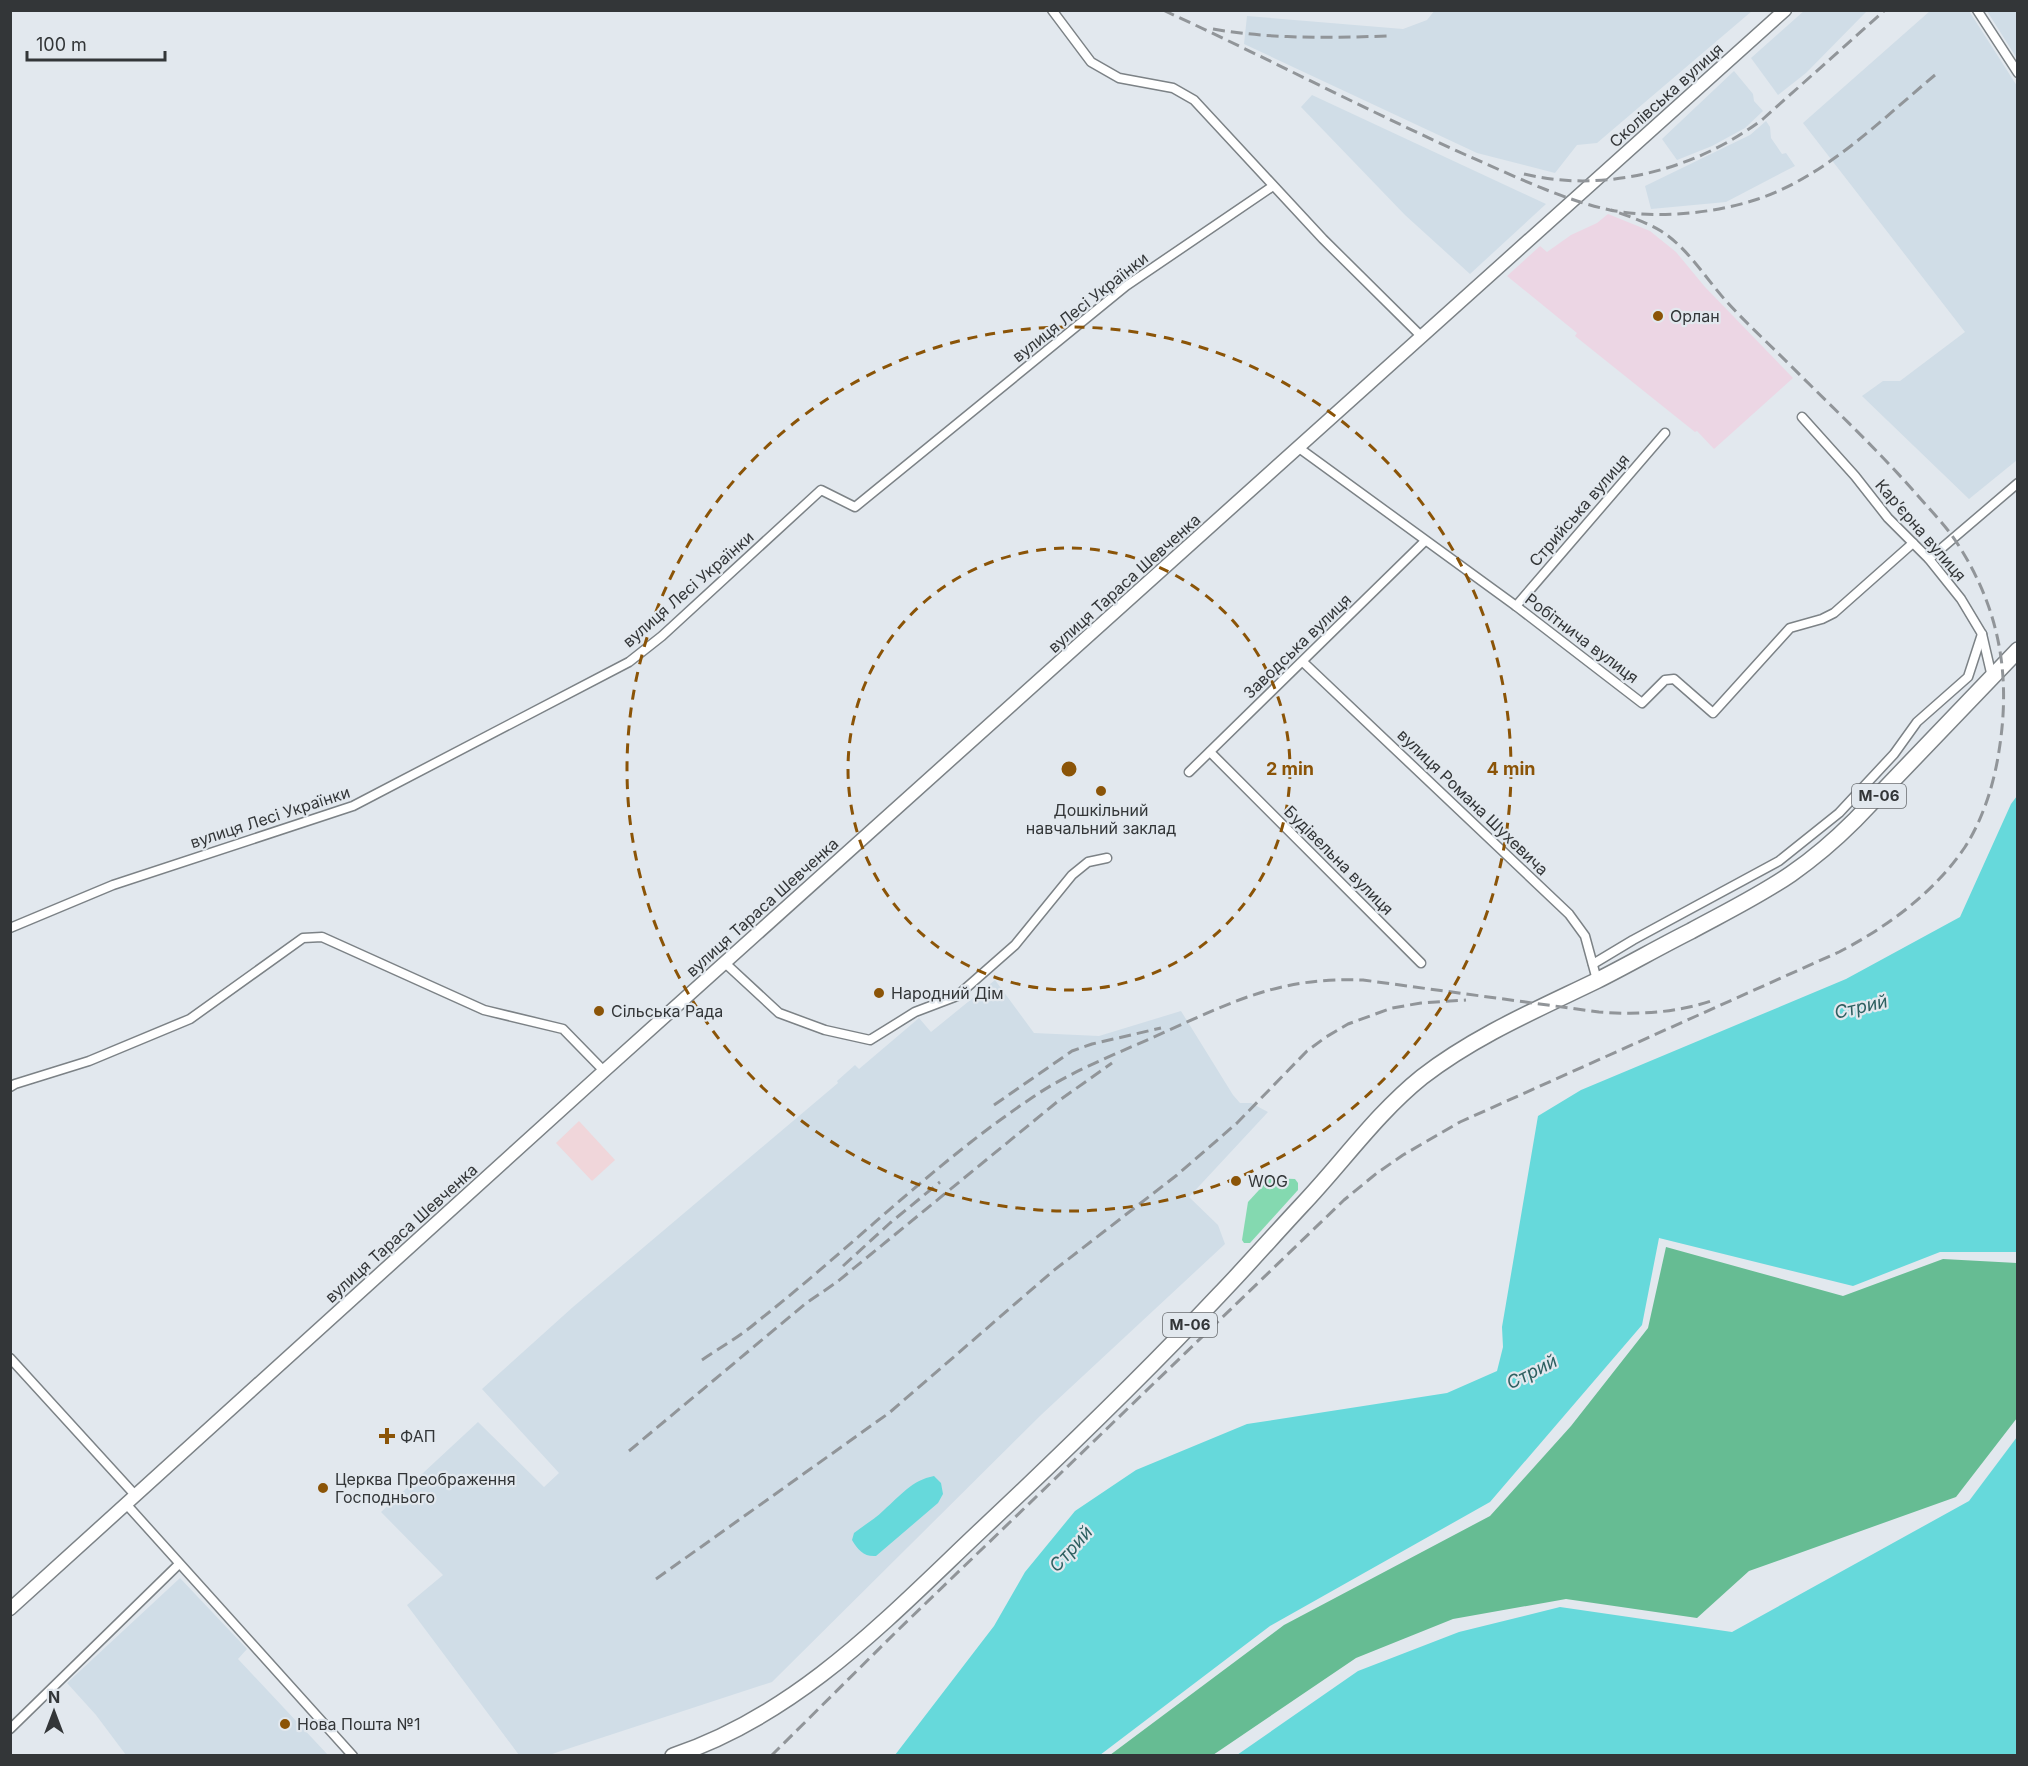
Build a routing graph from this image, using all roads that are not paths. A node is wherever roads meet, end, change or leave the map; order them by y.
1 (1052, 10) edge
2 (1785, 10) edge
3 (1977, 10) edge
4 (2018, 73) edge
5 (1274, 186) junction
6 (1569, 203) joint
7 (1422, 337) junction
8 (1802, 417) dead end
9 (1665, 433) dead end
10 (1299, 448) junction
11 (2018, 483) edge
12 (1425, 541) junction
13 (1913, 543) junction
14 (1929, 559) junction
15 (1516, 606) junction
16 (1982, 634) junction
17 (2018, 650) edge
18 (1303, 662) junction
19 (1992, 677) junction
20 (1210, 752) junction
21 (1189, 772) dead end
22 (1107, 858) dead end
23 (10, 927) edge
24 (725, 963) junction
25 (1420, 963) dead end
26 (1593, 964) junction
27 (1597, 980) junction
28 (604, 1071) junction
29 (10, 1087) edge
30 (10, 1358) edge
31 (131, 1501) junction
32 (179, 1564) junction
33 (10, 1609) edge
34 (10, 1729) edge
35 (353, 1755) edge
36 (673, 1755) edge

1 - 5 street
2 - 6 street, Сколівська вулиця
3 - 4 street
5 - 7 street
5 - 23 street, вулиця Лесі Українки
6 - 7 street, вулиця Тараса Шевченка
7 - 10 street, вулиця Тараса Шевченка
8 - 13 street, Карʼєрна вулиця
9 - 15 street, Стрийська вулиця
10 - 12 street, Робітнича вулиця
10 - 24 street, вулиця Тараса Шевченка
11 - 14 street
12 - 15 street, Робітнича вулиця
12 - 18 street, Заводська вулиця
13 - 14 street, Карʼєрна вулиця
13 - 15 street, Робітнича вулиця
14 - 16 street, Карʼєрна вулиця
16 - 19 street, Карʼєрна вулиця
16 - 26 street
17 - 19 highway, М-06
18 - 20 street, Заводська вулиця
18 - 26 street, вулиця Романа Шухевича
19 - 27 highway, М-06
20 - 21 street, Заводська вулиця
20 - 25 street, Будівельна вулиця
22 - 24 street
24 - 28 street, вулиця Тараса Шевченка
26 - 27 street, вулиця Романа Шухевича
27 - 36 highway, М-06
28 - 29 street
28 - 31 street, вулиця Тараса Шевченка
30 - 31 street
31 - 32 street
31 - 33 street, вулиця Тараса Шевченка
32 - 34 street
32 - 35 street

